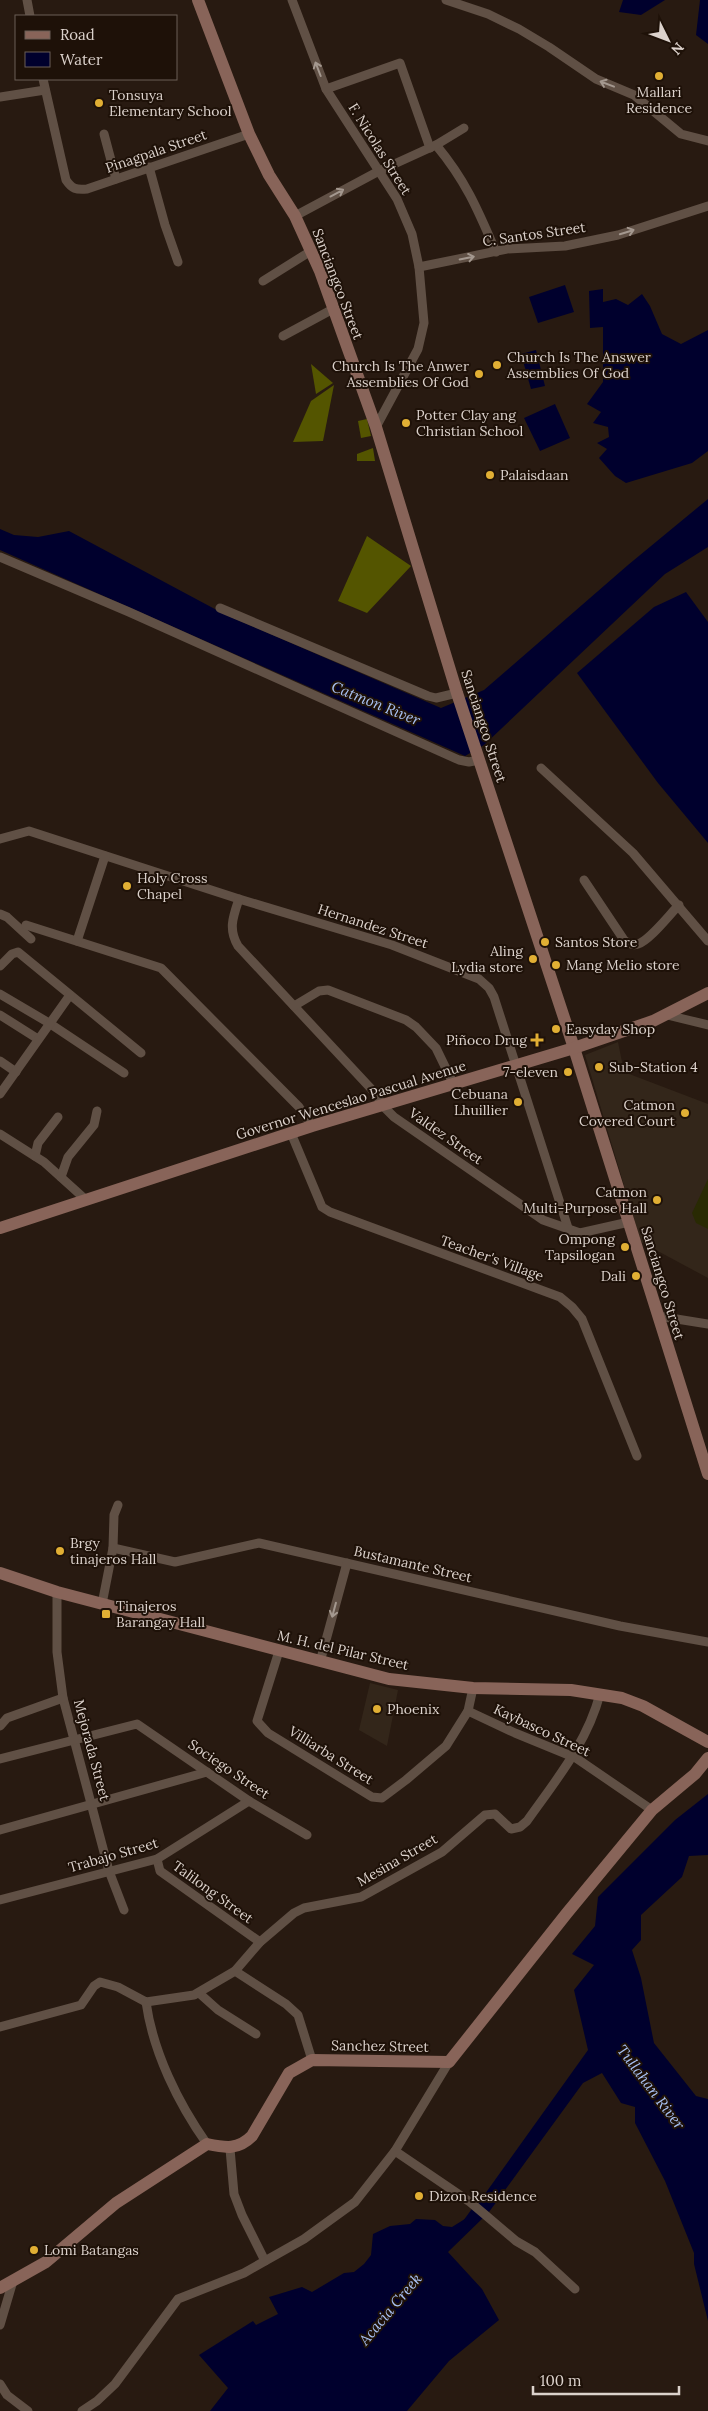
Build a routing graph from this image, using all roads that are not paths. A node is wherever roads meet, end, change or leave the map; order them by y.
1 (26, 0) edge
2 (198, 0) edge
3 (292, 0) edge
4 (446, 0) edge
5 (473, 4) edge
6 (30, 15) edge
7 (42, 80) edge
8 (326, 89) junction
9 (45, 90) junction
10 (0, 97) edge
11 (464, 128) dead end
12 (104, 134) dead end
13 (249, 134) junction
14 (708, 141) edge
15 (433, 146) junction
16 (149, 167) junction
17 (379, 171) junction
18 (116, 179) junction
19 (708, 206) edge
20 (295, 216) junction
21 (312, 251) junction
22 (496, 252) junction
23 (178, 262) dead end
24 (419, 267) junction
25 (263, 280) dead end
26 (332, 309) junction
27 (282, 336) dead end
28 (376, 426) junction
29 (0, 556) edge
30 (220, 608) dead end
31 (458, 696) junction
32 (477, 754) junction
33 (541, 768) dead end
34 (0, 839) edge
35 (105, 856) junction
36 (584, 880) dead end
37 (239, 899) junction
38 (679, 905) junction
39 (0, 914) edge
40 (26, 925) dead end
41 (31, 939) dead end
42 (77, 941) junction
43 (708, 941) edge
44 (0, 966) edge
45 (708, 993) edge
46 (0, 994) edge
47 (70, 995) junction
48 (294, 1006) junction
49 (0, 1015) edge
50 (667, 1015) junction
51 (49, 1023) junction
52 (708, 1026) edge
53 (38, 1039) junction
54 (574, 1048) junction
55 (141, 1053) dead end
56 (0, 1061) edge
57 (517, 1066) junction
58 (16, 1072) junction
59 (124, 1073) dead end
60 (453, 1083) junction
61 (0, 1094) edge
62 (382, 1106) junction
63 (97, 1111) dead end
64 (58, 1117) dead end
65 (312, 1126) junction
66 (291, 1133) junction
67 (0, 1134) edge
68 (35, 1156) junction
69 (61, 1176) junction
70 (84, 1199) junction
71 (629, 1222) junction
72 (0, 1228) edge
73 (569, 1231) junction
74 (658, 1316) junction
75 (708, 1324) edge
76 (637, 1456) dead end
77 (708, 1474) edge
78 (118, 1505) dead end
79 (114, 1548) junction
80 (347, 1563) junction
81 (0, 1573) edge
82 (57, 1592) junction
83 (102, 1604) junction
84 (708, 1642) edge
85 (279, 1651) junction
86 (320, 1662) junction
87 (473, 1688) junction
88 (600, 1694) junction
89 (63, 1698) junction
90 (468, 1711) junction
91 (0, 1726) edge
92 (73, 1739) junction
93 (708, 1742) edge
94 (572, 1757) junction
95 (708, 1758) edge
96 (0, 1759) edge
97 (207, 1772) junction
98 (250, 1800) junction
99 (92, 1804) junction
100 (652, 1810) junction
101 (0, 1830) edge
102 (307, 1834) dead end
103 (157, 1859) junction
104 (110, 1871) junction
105 (0, 1900) edge
106 (124, 1910) dead end
107 (260, 1942) junction
108 (235, 1972) junction
109 (199, 1993) junction
110 (146, 2002) junction
111 (0, 2027) edge
112 (256, 2034) dead end
113 (312, 2060) junction
114 (449, 2062) junction
115 (207, 2144) junction
116 (230, 2149) junction
117 (396, 2151) junction
118 (265, 2261) junction
119 (13, 2280) junction
120 (0, 2288) edge
121 (575, 2289) dead end
122 (0, 2326) edge
123 (0, 2384) edge
124 (28, 2411) edge
125 (82, 2411) edge

1 - 6 street
2 - 13 main road, Sanciangco Street
8 -> 3 street, F. Nicolas Street
4 - 5 street
14 -> 5 street
7 - 9 street
8 - 15 street
8 - 17 street, F. Nicolas Street
9 - 10 street
9 - 18 street, Pinagpala Street
11 - 15 street
12 - 18 street
13 - 16 street, Pinagpala Street
13 - 20 main road, Sanciangco Street
15 - 17 street
15 - 22 street
16 - 18 street, Pinagpala Street
16 - 23 street
20 -> 17 street
17 - 24 street, F. Nicolas Street
22 -> 19 street, C. Santos Street
20 - 21 main road, Sanciangco Street
21 - 25 street
21 - 26 main road, Sanciangco Street
24 -> 22 street, C. Santos Street
24 - 28 street, F. Nicolas Street
26 - 27 street
26 - 28 main road, Sanciangco Street
28 - 31 main road, Sanciangco Street
29 - 32 street
30 - 31 street
31 - 32 main road, Sanciangco Street
32 - 54 main road, Sanciangco Street
33 - 38 street
34 - 35 street, Hernandez Street
35 - 37 street, Hernandez Street
35 - 42 street
36 - 38 street
37 - 48 street, Valdez Street
37 - 57 street, Hernandez Street
38 - 43 street
39 - 41 street
40 - 42 street
42 - 65 street
44 - 47 street
45 - 50 main road, Governor Wenceslao Pascual Avenue
46 - 51 street
47 - 51 street
47 - 55 street
48 - 60 street
48 - 62 street, Valdez Street
49 - 53 street
50 - 52 street
50 - 54 main road, Governor Wenceslao Pascual Avenue
51 - 53 street
51 - 59 street
53 - 58 street
54 - 57 main road, Governor Wenceslao Pascual Avenue
54 - 71 main road, Sanciangco Street
56 - 58 street
57 - 60 main road, Governor Wenceslao Pascual Avenue
57 - 73 street, Hernandez Street
58 - 61 street
60 - 62 main road, Governor Wenceslao Pascual Avenue
62 - 65 main road, Governor Wenceslao Pascual Avenue
62 - 73 street, Valdez Street
63 - 69 street
64 - 68 street
65 - 66 main road, Governor Wenceslao Pascual Avenue
66 - 70 main road, Governor Wenceslao Pascual Avenue
66 - 76 street, Teacher's Village
67 - 68 street
68 - 69 street
69 - 70 street
70 - 72 main road, Governor Wenceslao Pascual Avenue
71 - 73 street, Valdez Street
71 - 74 main road, Sanciangco Street
74 - 75 street
74 - 77 main road, Sanciangco Street
78 - 79 street
79 - 80 street, Bustamante Street
79 - 83 street
80 - 84 street, Bustamante Street
80 -> 86 street
81 - 82 main road, M. H. del Pilar Street
82 - 83 main road, M. H. del Pilar Street
82 - 89 street, Mejorada Street
83 - 85 main road, M. H. del Pilar Street
85 - 86 main road, M. H. del Pilar Street
85 - 90 street, Villiarba Street
86 - 87 main road, M. H. del Pilar Street
87 - 88 main road, M. H. del Pilar Street
87 - 90 street, Villiarba Street
88 - 93 main road, M. H. del Pilar Street
88 - 94 street, Mesina Street
89 - 91 street
89 - 92 street, Mejorada Street
90 - 94 street, Kaybasco Street
92 - 96 street
92 - 97 street, Sociego Street
92 - 99 street, Mejorada Street
94 - 100 street, Kaybasco Street
94 - 107 street, Mesina Street
95 - 100 main road
97 - 98 street, Sociego Street
97 - 99 street
98 - 102 street, Sociego Street
98 - 103 street, Trabajo Street
99 - 101 street
99 - 104 street, Mejorada Street
100 - 114 main road
103 - 104 street, Trabajo Street
103 - 107 street, Talilong Street
104 - 105 street, Trabajo Street
104 - 106 street, Mejorada Street
107 - 108 street, Mesina Street
108 - 109 street, Mesina Street
108 - 113 street
109 - 110 street, Mesina Street
109 - 112 street
110 - 111 street
110 - 115 street
113 - 114 main road, Sanchez Street
113 - 116 main road, Sanchez Street
114 - 117 street
115 - 116 main road
115 - 119 main road
116 - 118 street
117 - 118 street
117 - 121 street
118 - 125 street
119 - 120 main road
119 - 122 street
123 - 124 street

